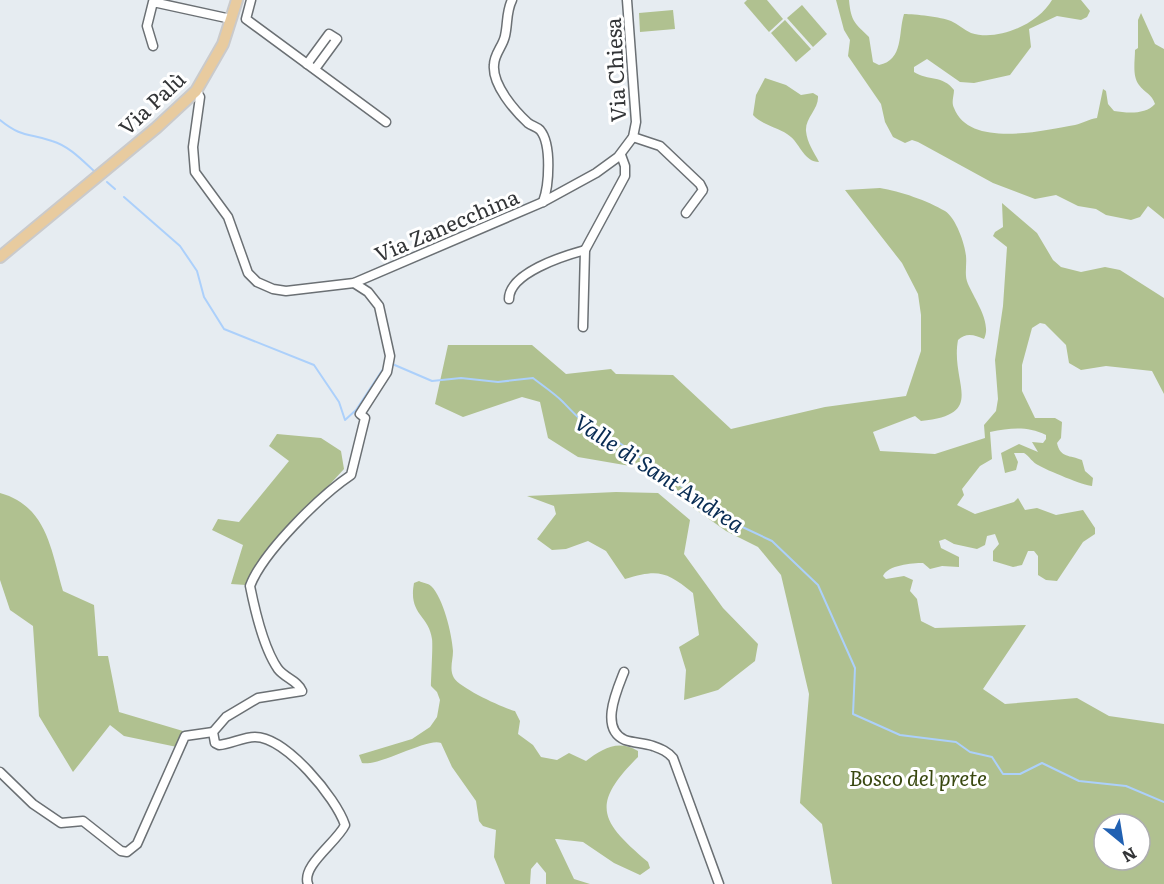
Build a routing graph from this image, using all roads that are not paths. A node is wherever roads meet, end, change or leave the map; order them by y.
1 (237, 0) edge
2 (251, 0) edge
3 (512, 0) edge
4 (627, 0) edge
5 (231, 19) junction
6 (153, 46) dead end
7 (307, 64) junction
8 (315, 69) junction
9 (196, 91) junction
10 (386, 122) dead end
11 (633, 137) junction
12 (621, 155) junction
13 (543, 202) junction
14 (686, 213) dead end
15 (585, 250) junction
16 (0, 257) edge
17 (354, 283) junction
18 (510, 299) dead end
19 (584, 327) dead end
20 (624, 672) dead end
21 (213, 732) junction
22 (0, 772) edge
23 (308, 884) edge
24 (719, 884) edge

1 - 5 main road, Via Palù
2 - 7 street
3 - 13 street, Via Zanecchina
4 - 11 street, Via Chiesa
5 - 6 street
5 - 9 main road, Via Palù
7 - 8 street
7 - 8 street
8 - 10 street
9 - 16 main road, Via Palù
9 - 17 street, Via Zanecchina
11 - 12 street, Via Chiesa
11 - 14 street, Via Chiesa
12 - 13 street, Via Chiesa
12 - 15 street
13 - 17 street, Via Zanecchina
15 - 18 street
15 - 19 street
17 - 21 street
20 - 24 street
21 - 22 street
21 - 23 street

